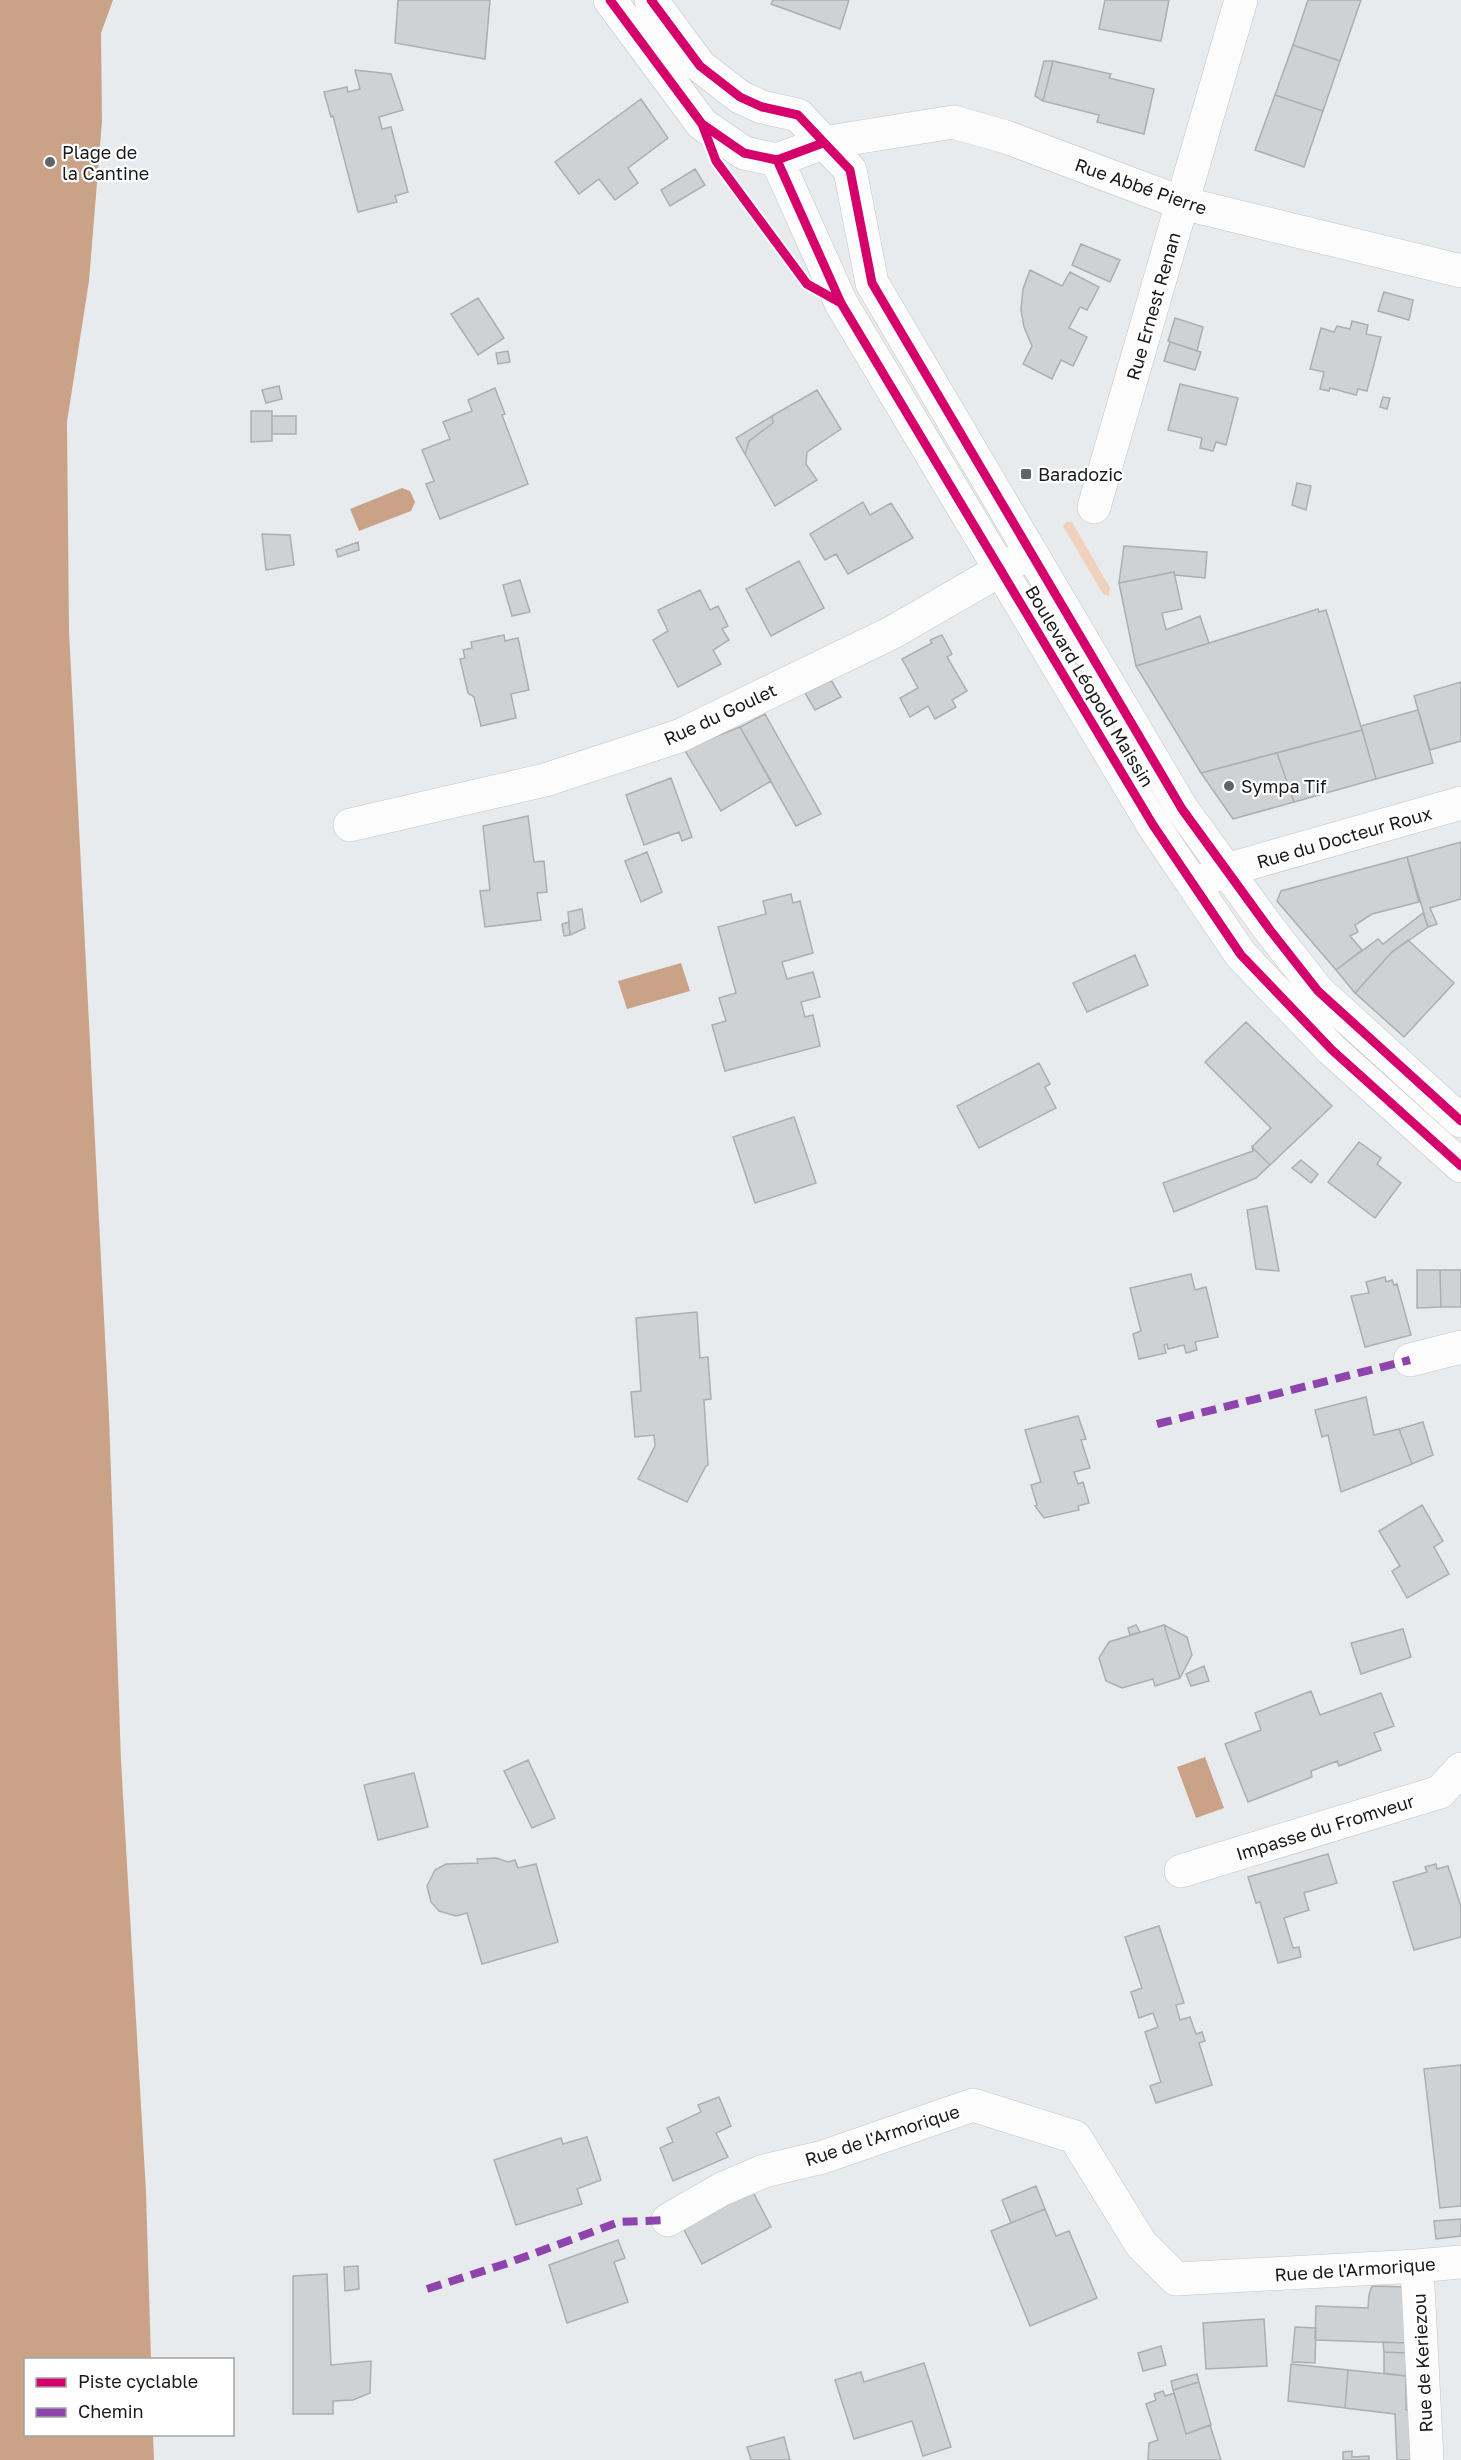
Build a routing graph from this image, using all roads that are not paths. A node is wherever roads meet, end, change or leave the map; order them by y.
1 (610, 0) edge
2 (651, 0) edge
3 (1241, 0) edge
4 (823, 143) junction
5 (777, 160) junction
6 (1182, 203) junction
7 (1461, 271) edge
8 (1094, 507) dead end
9 (1030, 552) junction
10 (1001, 569) junction
11 (1461, 803) edge
12 (350, 825) dead end
13 (1226, 870) junction
14 (1194, 885) junction
15 (1461, 1121) edge
16 (1461, 1166) edge
17 (1461, 1347) edge
18 (1410, 1360) dead end
19 (1461, 1769) edge
20 (1181, 1871) dead end
21 (668, 2220) dead end
22 (1461, 2262) edge
23 (1417, 2266) junction
24 (1426, 2460) edge

1 - 5 street
2 - 4 street, Boulevard Léopold Maissin
3 - 6 street, Rue Ernest Renan
4 - 5 street
4 - 6 street, Rue Abbé Pierre
4 - 9 street, Boulevard Léopold Maissin
5 - 10 street, Boulevard Léopold Maissin
6 - 7 street, Rue Abbé Pierre
6 - 8 street, Rue Ernest Renan
9 - 10 street, Rue du Goulet
9 - 13 street, Boulevard Léopold Maissin
10 - 12 street, Rue du Goulet
10 - 14 street, Boulevard Léopold Maissin
11 - 13 street, Rue du Docteur Roux
13 - 14 street, Rue du Docteur Roux
13 - 15 street, Boulevard Léopold Maissin
14 - 16 street, Boulevard Léopold Maissin
17 - 18 street
19 - 20 street, Impasse du Fromveur
21 - 23 street, Rue de l'Armorique
22 - 23 street, Rue de l'Armorique
23 - 24 street, Rue de Keriezou

